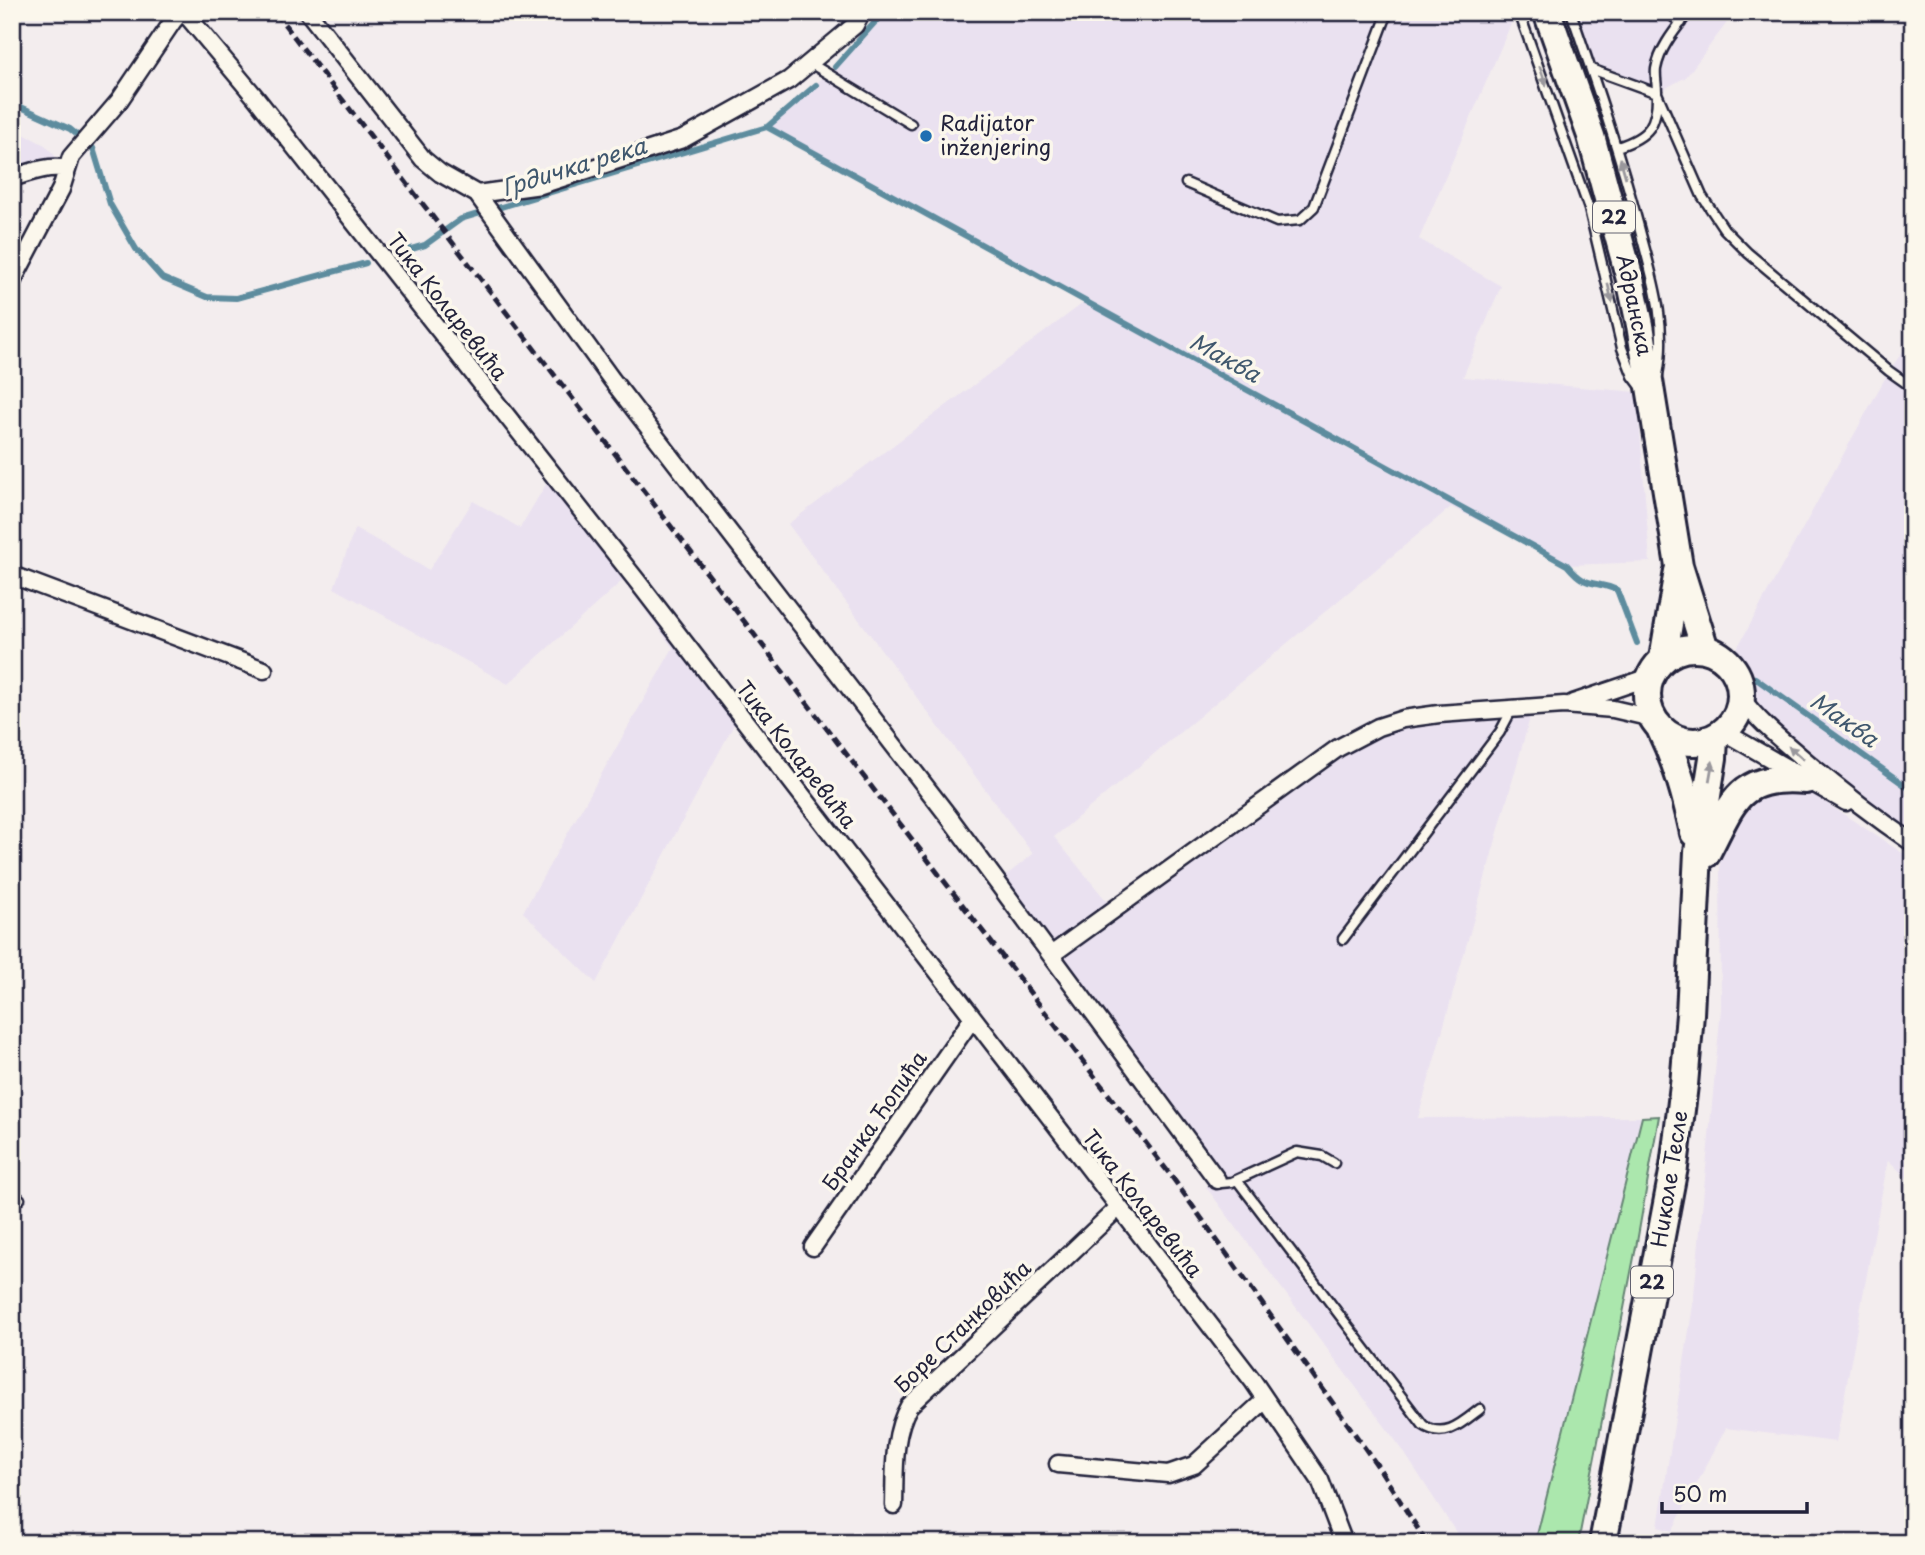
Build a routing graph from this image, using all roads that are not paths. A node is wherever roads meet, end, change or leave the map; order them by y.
1 (183, 12) edge
2 (308, 12) edge
3 (862, 12) edge
4 (1388, 12) edge
5 (1519, 12) edge
6 (1547, 12) edge
7 (1571, 12) edge
8 (1667, 12) edge
9 (1689, 12) edge
10 (1681, 23) junction
11 (810, 63) junction
12 (1591, 69) junction
13 (1657, 93) junction
14 (911, 124) dead end
15 (1617, 147) junction
16 (67, 170) junction
17 (12, 178) edge
18 (1186, 183) dead end
19 (480, 198) junction
20 (12, 282) edge
21 (1913, 388) edge
22 (1653, 402) junction
23 (1679, 566) junction
24 (12, 575) edge
25 (1705, 649) junction
26 (1657, 668) junction
27 (264, 670) dead end
28 (1741, 698) junction
29 (1564, 705) junction
30 (1509, 708) junction
31 (1656, 723) junction
32 (1719, 735) junction
33 (1806, 780) junction
34 (1867, 812) junction
35 (1913, 843) edge
36 (1697, 863) junction
37 (1343, 939) dead end
38 (1051, 955) junction
39 (972, 1019) junction
40 (1334, 1163) dead end
41 (1217, 1180) joint
42 (1237, 1180) junction
43 (1118, 1208) junction
44 (813, 1247) dead end
45 (1265, 1400) junction
46 (1480, 1409) dead end
47 (1058, 1464) dead end
48 (894, 1505) dead end
49 (1343, 1543) edge
50 (1603, 1543) edge

1 - 16 street
1 - 39 street, Тика Коларевића
2 - 19 street
3 - 11 street
4 - 18 lane
5 -> 22 lane
6 - 22 main road, Адранска / 22
7 - 12 lane
8 - 10 lane
9 - 10 lane
10 - 13 lane
11 - 14 lane
11 - 19 street
12 - 13 lane
12 - 15 lane
13 - 15 lane
13 - 21 lane
22 -> 15 lane
16 - 17 street
16 - 20 street
19 - 38 street
22 - 23 main road, Адранска / 22
23 - 25 main road, Адранска / 22
23 - 26 main road, Адранска / 22
24 - 27 street
25 - 26 main road
25 - 28 main road
26 - 29 street
26 - 31 main road, 22
28 - 32 main road, 22
34 -> 28 street
29 - 30 street
29 - 31 street
30 - 37 lane
30 - 38 street
31 - 32 main road
31 - 36 main road, Николе Тесле / 22
32 - 33 street
36 -> 32 main road, Николе Тесле / 22
33 - 34 street
33 - 36 main road
34 - 35 street
36 - 50 main road, Николе Тесле / 22
38 - 41 street
39 - 43 street, Тика Коларевића
39 - 44 street, Бранка Ћопића
40 - 42 lane
41 - 42 lane
42 - 46 lane
43 - 45 street, Тика Коларевића
43 - 48 street, Боре Станковића
45 - 47 street
45 - 49 street, Тика Коларевића

